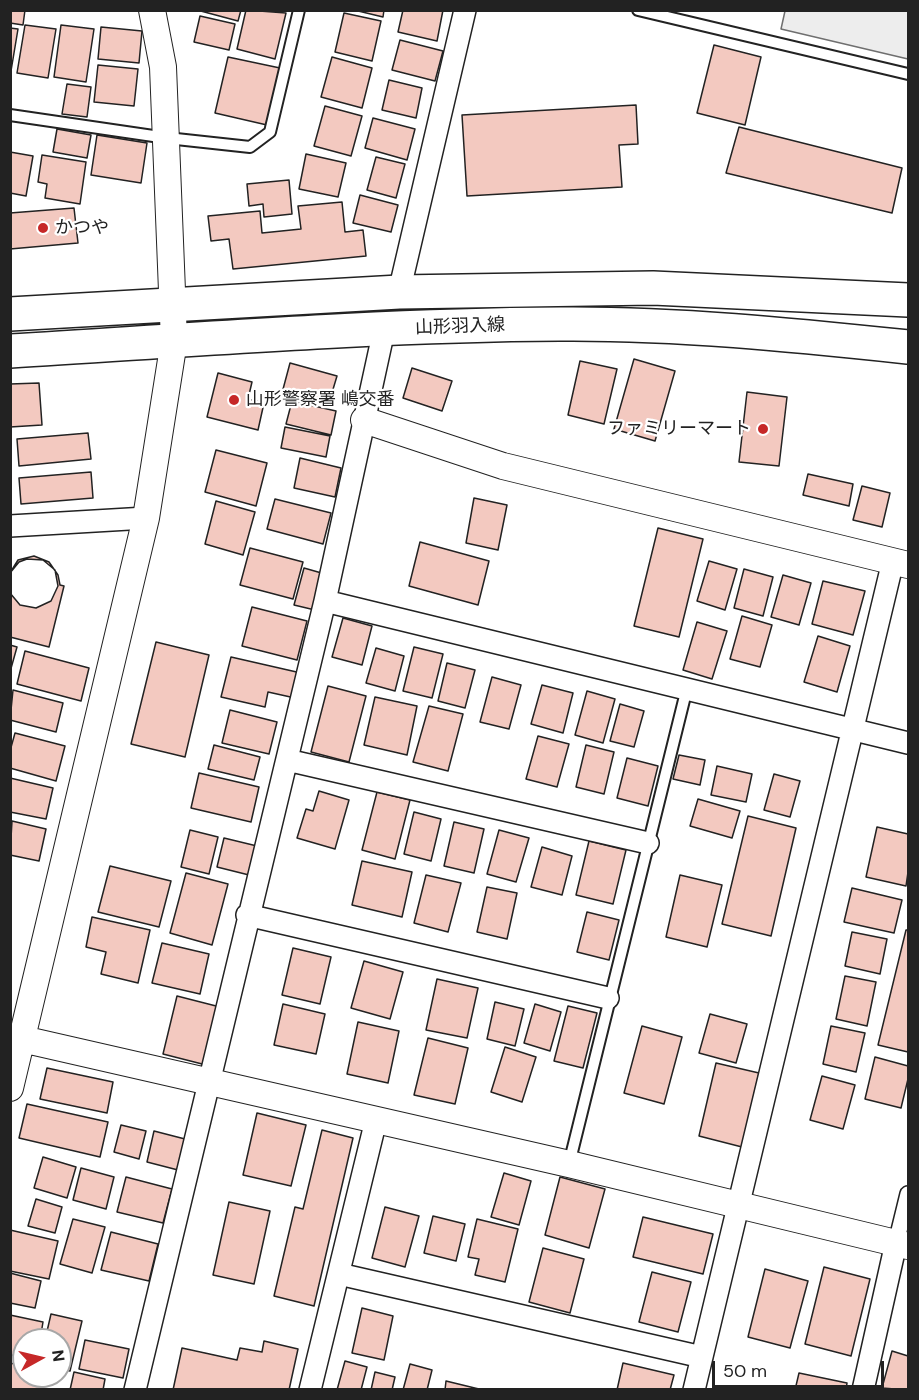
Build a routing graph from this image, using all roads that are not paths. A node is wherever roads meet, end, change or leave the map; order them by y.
1 (152, 10) edge
2 (299, 10) edge
3 (465, 10) edge
4 (638, 10) edge
5 (909, 74) edge
6 (10, 115) edge
7 (167, 138) junction
8 (399, 292) junction
9 (909, 300) edge
10 (173, 306) junction
11 (10, 314) edge
12 (384, 330) junction
13 (174, 341) junction
14 (909, 347) edge
15 (10, 351) edge
16 (364, 420) junction
17 (146, 519) junction
18 (10, 526) edge
19 (901, 563) edge
20 (325, 601) junction
21 (687, 688) junction
22 (853, 730) junction
23 (909, 743) edge
24 (287, 760) junction
25 (648, 843) junction
26 (247, 915) junction
27 (608, 998) junction
28 (16, 1038) edge
29 (209, 1083) junction
30 (10, 1088) edge
31 (376, 1120) junction
32 (569, 1164) junction
33 (909, 1194) edge
34 (740, 1206) junction
35 (902, 1245) edge
36 (339, 1274) junction
37 (702, 1357) junction
38 (135, 1389) edge
39 (310, 1389) edge
40 (694, 1389) edge
41 (863, 1389) edge

1 - 7 street
2 - 7 lane
3 - 8 street
4 - 5 lane
6 - 7 lane
7 - 10 street
8 - 9 main road, 山形羽入線
8 - 10 main road, 山形羽入線
10 - 11 main road, 山形羽入線
10 - 13 street
12 - 13 main road, 山形羽入線
12 - 14 main road, 山形羽入線
12 - 16 street
13 - 15 main road, 山形羽入線
13 - 17 street
16 - 19 street
16 - 20 street
17 - 18 street
17 - 28 street
19 - 22 street
20 - 21 street
20 - 24 street
21 - 22 street
21 - 25 lane
22 - 23 street
22 - 34 street
24 - 25 street
24 - 26 street
25 - 27 lane
26 - 27 street
26 - 29 street
27 - 32 lane
28 - 29 street
28 - 30 street
29 - 31 street
29 - 38 street
31 - 32 street
31 - 36 street
32 - 34 street
33 - 35 street
34 - 35 street
34 - 37 street
35 - 41 street
36 - 37 street
36 - 39 street
37 - 40 street

